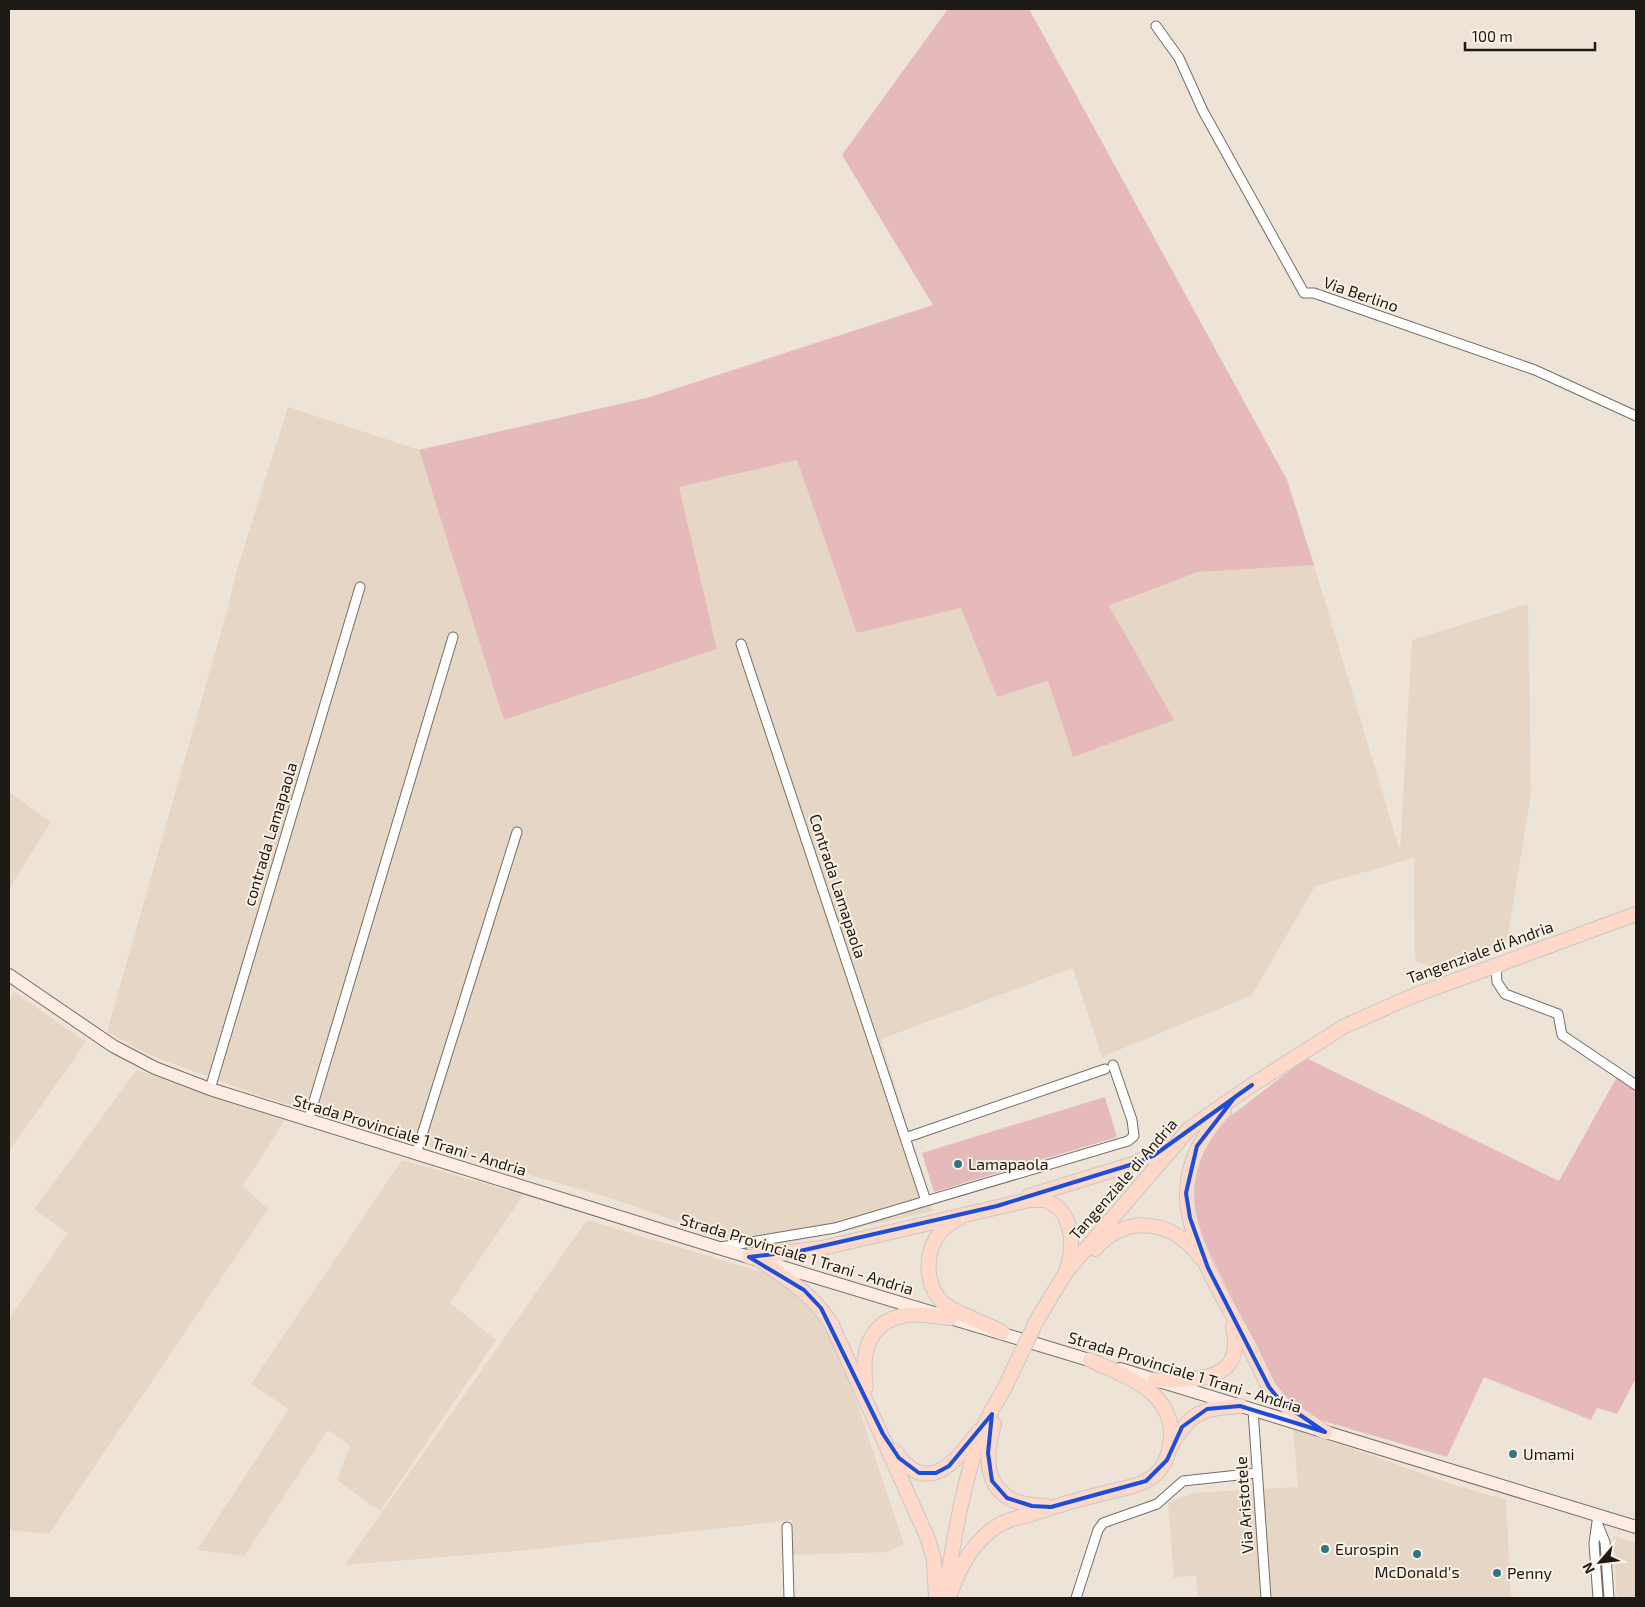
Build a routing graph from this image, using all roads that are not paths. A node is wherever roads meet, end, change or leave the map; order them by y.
1 (1156, 26) dead end
2 (1636, 416) edge
3 (360, 587) dead end
4 (453, 637) dead end
5 (741, 644) dead end
6 (517, 832) dead end
7 (1636, 914) edge
8 (1496, 965) junction
9 (9, 975) edge
10 (1252, 1085) junction
11 (1636, 1085) edge
12 (210, 1089) junction
13 (308, 1121) junction
14 (1184, 1136) junction
15 (906, 1138) junction
16 (416, 1154) junction
17 (926, 1201) junction
18 (997, 1206) junction
19 (977, 1211) junction
20 (719, 1248) junction
21 (754, 1258) junction
22 (1208, 1268) junction
23 (1066, 1272) junction
24 (1050, 1297) junction
25 (1231, 1314) junction
26 (950, 1318) junction
27 (1002, 1332) junction
28 (1090, 1360) junction
29 (1155, 1380) junction
30 (1003, 1391) junction
31 (868, 1402) junction
32 (1246, 1408) junction
33 (986, 1422) junction
34 (1325, 1432) junction
35 (883, 1434) junction
36 (1170, 1447) junction
37 (1257, 1472) junction
38 (1051, 1507) junction
39 (1598, 1519) junction
40 (787, 1527) dead end
41 (1636, 1527) edge
42 (789, 1598) edge
43 (936, 1598) edge
44 (944, 1598) edge
45 (949, 1598) edge
46 (1076, 1598) edge
47 (1266, 1598) edge
48 (1598, 1598) edge
49 (1609, 1598) edge

1 - 2 street, Via Berlino
3 - 12 street, contrada Lamapaola
4 - 13 street
5 - 15 street, Contrada Lamapaola
6 - 16 street
7 - 8 main road, Tangenziale di Andria
8 - 10 main road, Tangenziale di Andria
8 - 11 street
9 - 12 main road, Strada Provinciale 1 Trani - Andria
10 - 14 main road, Tangenziale di Andria
10 - 22 main road
12 - 13 main road, Strada Provinciale 1 Trani - Andria
13 - 16 main road, Strada Provinciale 1 Trani - Andria
14 - 18 main road
14 - 23 main road, Tangenziale di Andria
15 - 17 street, Contrada Lamapaola
15 - 17 street
16 - 20 main road, Strada Provinciale 1 Trani - Andria
17 - 20 street
18 - 19 main road
18 - 23 main road
19 - 21 main road
19 - 27 main road
20 - 21 main road, Strada Provinciale 1 Trani - Andria
21 - 26 main road, Strada Provinciale 1 Trani - Andria
21 - 31 main road
22 - 24 main road
22 - 25 main road
23 - 24 main road, Tangenziale di Andria
24 - 30 main road, Tangenziale di Andria, bridge
25 - 29 main road
25 - 34 main road
26 - 27 main road, Strada Provinciale 1 Trani - Andria
26 - 31 main road
27 - 28 main road, Strada Provinciale 1 Trani - Andria
28 - 29 main road, Strada Provinciale 1 Trani - Andria
28 - 36 main road
29 - 32 main road, Strada Provinciale 1 Trani - Andria
30 - 33 main road, Tangenziale di Andria
30 - 38 main road
31 - 35 main road
32 - 34 main road, Strada Provinciale 1 Trani - Andria
32 - 36 main road
32 - 37 street, Via Aristotele
33 - 35 main road
33 - 44 main road, Tangenziale di Andria
34 - 39 main road, Strada Provinciale 1 Trani - Andria
35 - 43 main road
36 - 38 main road
37 - 46 street
37 - 47 street, Via Aristotele
38 - 45 main road
39 - 41 main road, Strada Provinciale 1 Trani - Andria
39 - 48 street
39 - 49 street
40 - 42 street

